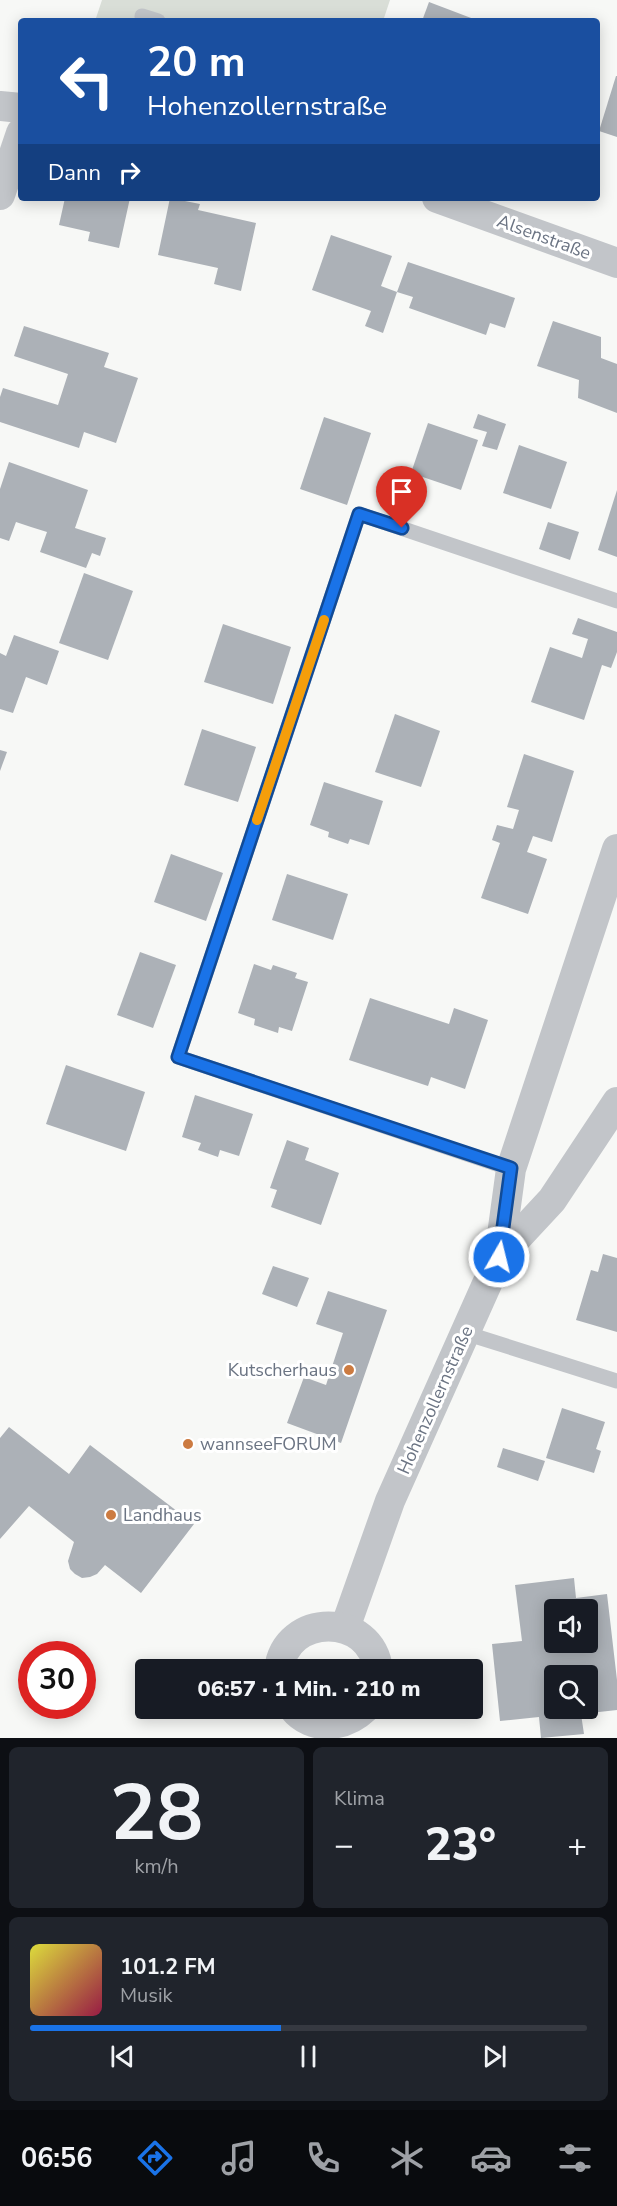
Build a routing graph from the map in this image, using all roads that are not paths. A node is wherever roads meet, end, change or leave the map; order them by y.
1 (142, 16) dead end
2 (148, 18) edge
3 (0, 106) edge
4 (18, 108) edge
5 (18, 142) edge
6 (0, 195) edge
7 (444, 201) edge
8 (617, 263) edge
9 (617, 601) edge
10 (617, 849) edge
11 (617, 1102) edge
12 (511, 1168) junction
13 (499, 1257) junction
14 (465, 1333) junction
15 (617, 1381) edge
16 (345, 1628) junction
17 (282, 1659) edge
18 (376, 1659) edge
19 (306, 1719) edge
20 (351, 1719) edge

1 - 2 lane
3 - 4 street
5 - 6 street
7 - 8 street, Alsenstraße
9 - 12 lane
10 - 12 street, Hohenzollernstraße
11 - 13 street
12 - 13 street, Hohenzollernstraße
13 - 14 street, Hohenzollernstraße
14 - 15 lane
14 - 16 street, Hohenzollernstraße
16 - 17 street
16 - 18 street
19 - 20 street

